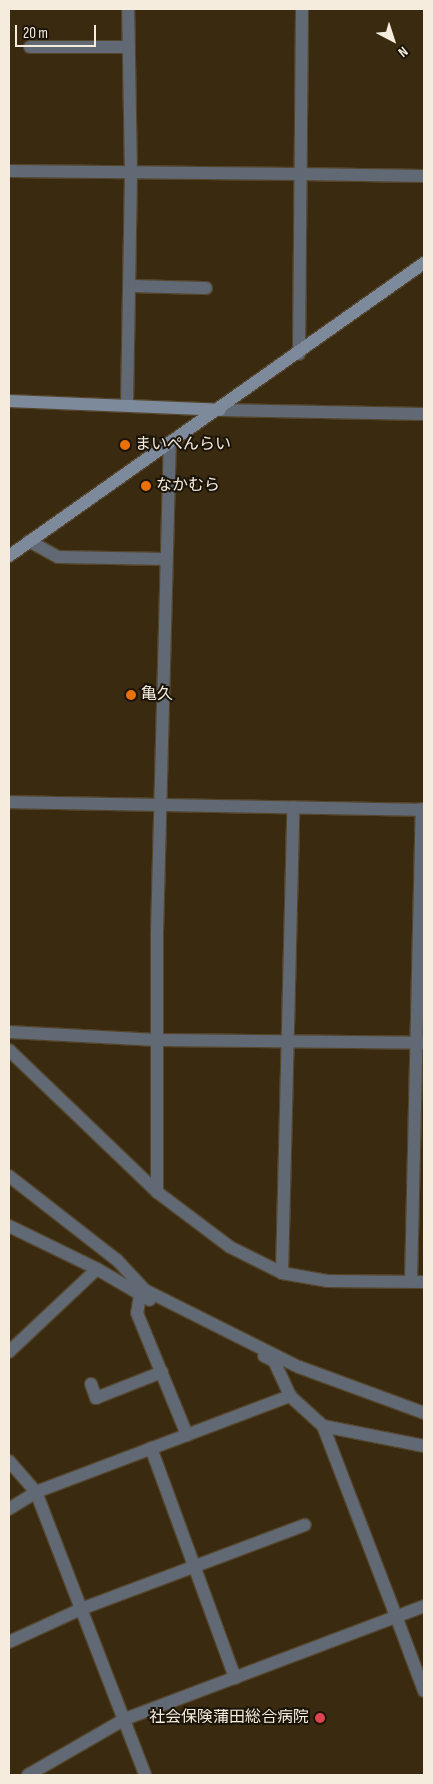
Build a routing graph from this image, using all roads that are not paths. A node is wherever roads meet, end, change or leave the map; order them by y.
1 (128, 9) edge
2 (302, 9) edge
3 (30, 47) dead end
4 (129, 47) junction
5 (9, 171) edge
6 (131, 173) junction
7 (300, 174) junction
8 (424, 176) edge
9 (424, 264) edge
10 (129, 286) junction
11 (206, 288) dead end
12 (299, 354) junction
13 (9, 401) edge
14 (126, 404) junction
15 (220, 410) junction
16 (424, 414) edge
17 (170, 444) junction
18 (29, 541) junction
19 (9, 556) edge
20 (166, 559) junction
21 (9, 802) edge
22 (162, 805) junction
23 (292, 807) junction
24 (423, 810) edge
25 (9, 1032) edge
26 (157, 1040) junction
27 (287, 1042) junction
28 (421, 1043) edge
29 (9, 1050) edge
30 (9, 1176) edge
31 (157, 1192) junction
32 (9, 1226) edge
33 (97, 1269) junction
34 (282, 1273) junction
35 (411, 1282) junction
36 (424, 1282) edge
37 (140, 1295) junction
38 (9, 1352) edge
39 (162, 1372) junction
40 (91, 1384) dead end
41 (290, 1396) junction
42 (424, 1413) edge
43 (323, 1426) junction
44 (187, 1435) junction
45 (424, 1446) edge
46 (151, 1448) junction
47 (9, 1461) edge
48 (36, 1492) junction
49 (9, 1509) edge
50 (305, 1524) dead end
51 (193, 1567) junction
52 (424, 1606) edge
53 (81, 1609) junction
54 (396, 1616) junction
55 (9, 1642) edge
56 (235, 1678) junction
57 (424, 1691) edge
58 (125, 1719) junction
59 (28, 1775) edge
60 (145, 1775) edge

1 - 4 street
2 - 7 street
3 - 4 street
4 - 6 street
5 - 6 street
6 - 7 street
6 - 10 street
7 - 8 street
7 - 12 street
9 - 12 street
10 - 11 street
10 - 14 street
12 - 15 street
13 - 14 street
14 - 15 street
15 - 16 street
15 - 17 street
17 - 18 street
17 - 20 street
18 - 19 street
18 - 20 street
20 - 22 street
21 - 22 street
22 - 23 street
22 - 26 street
23 - 24 street
23 - 27 street
24 - 28 street
25 - 26 street
26 - 27 street
26 - 31 street
27 - 28 street
27 - 34 street
28 - 35 street
29 - 31 street
30 - 42 street
31 - 34 street
32 - 33 street
33 - 37 street
33 - 38 street
34 - 35 street
35 - 36 street
37 - 39 street
37 - 41 street
39 - 40 street
39 - 44 street
41 - 43 street
41 - 44 street
43 - 45 street
43 - 54 street
44 - 46 street
46 - 48 street
46 - 51 street
47 - 48 street
48 - 49 street
48 - 53 street
50 - 51 street
51 - 53 street
51 - 56 street
52 - 54 street
53 - 55 street
53 - 58 street
54 - 56 street
54 - 57 street
56 - 58 street
58 - 59 street
58 - 60 street

